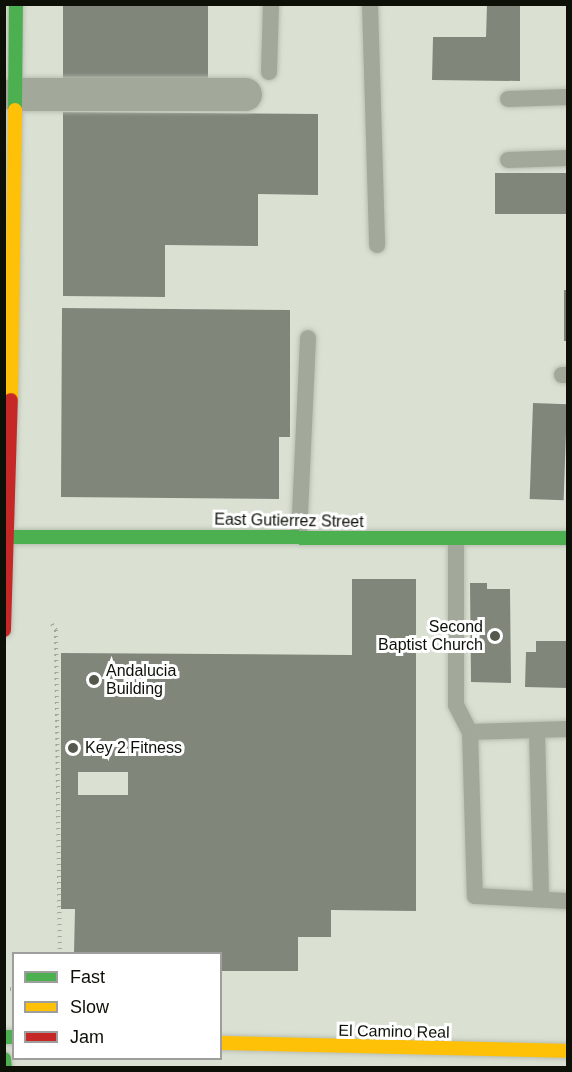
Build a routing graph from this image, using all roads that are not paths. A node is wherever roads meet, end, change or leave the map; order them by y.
1 (15, 4) edge
2 (271, 4) edge
3 (370, 4) edge
4 (269, 72) dead end
5 (14, 94) junction
6 (245, 94) dead end
7 (567, 98) edge
8 (508, 99) dead end
9 (567, 158) edge
10 (508, 160) dead end
11 (377, 245) dead end
12 (308, 338) dead end
13 (299, 536) junction
14 (7, 537) edge
15 (567, 538) edge
16 (456, 539) junction
17 (4, 630) edge
18 (567, 729) edge
19 (537, 730) junction
20 (470, 732) junction
21 (541, 899) junction
22 (567, 901) edge
23 (222, 1043) edge
24 (567, 1051) edge
25 (4, 1059) edge
26 (5, 1068) edge

1 - 5 main road
2 - 4 lane
3 - 11 lane
5 - 6 street
5 - 14 main road
7 - 8 lane
9 - 10 lane
12 - 13 lane
13 - 14 main road, East Gutierrez Street
13 - 16 main road, East Gutierrez Street
14 - 17 main road
15 - 16 main road, East Gutierrez Street
16 - 20 lane
18 - 19 lane
19 - 20 lane
19 - 21 lane
20 - 21 lane
21 - 22 lane
23 - 24 main road, El Camino Real
25 - 26 main road

